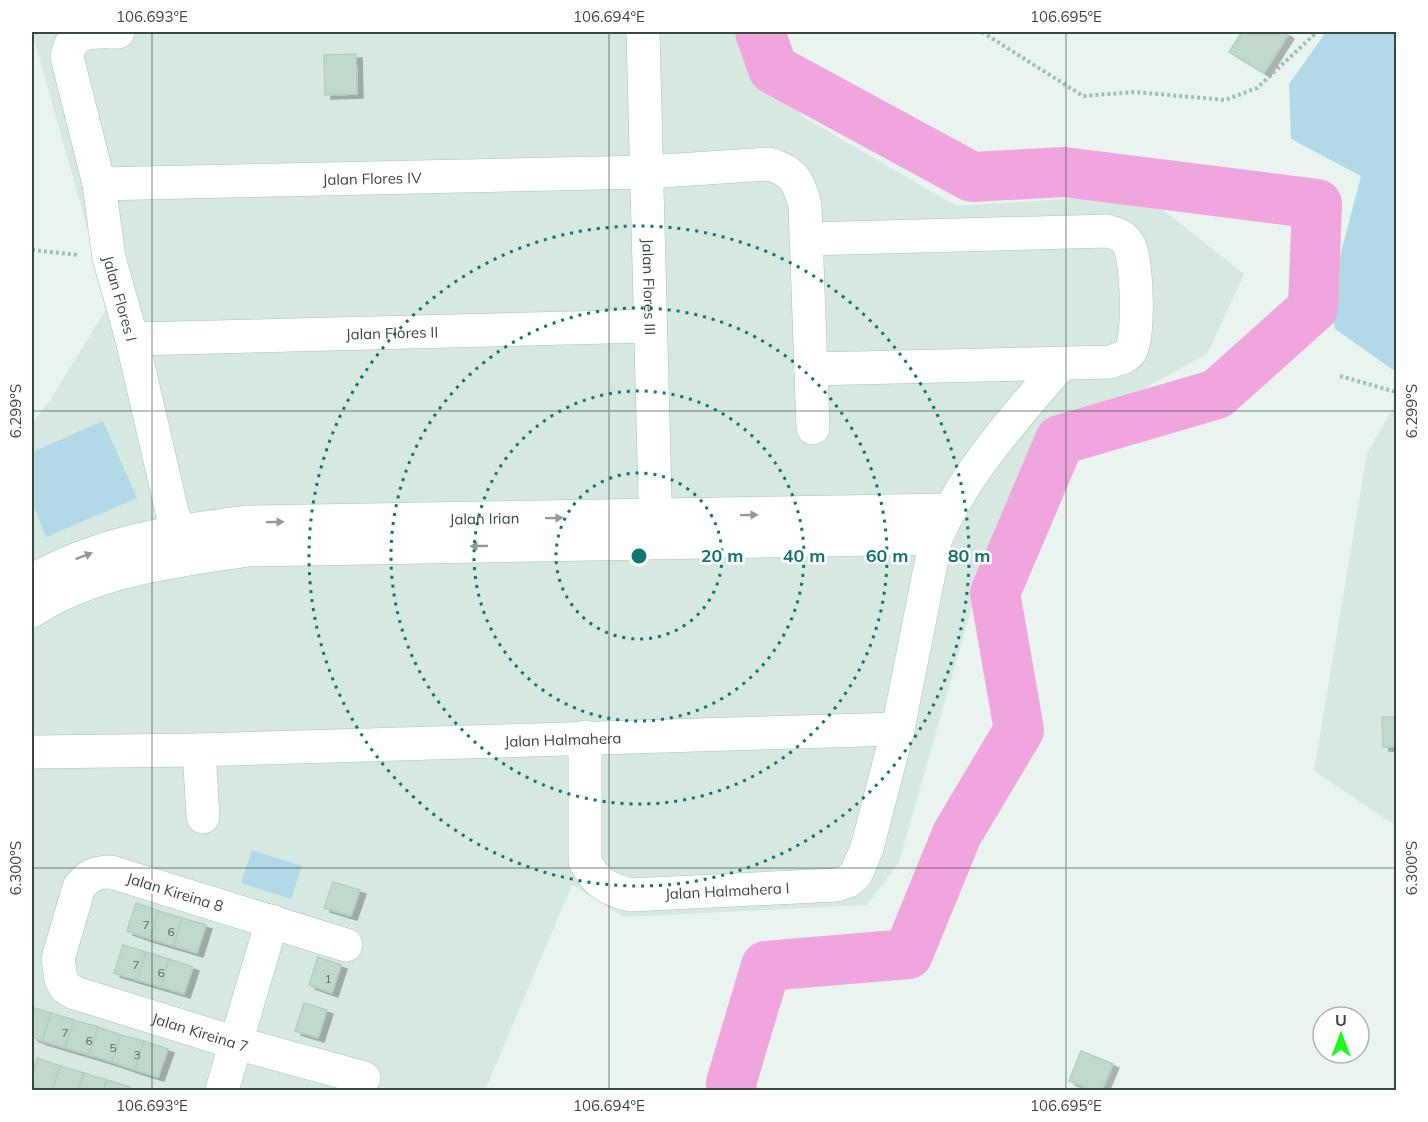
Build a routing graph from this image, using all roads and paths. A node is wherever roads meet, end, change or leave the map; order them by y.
1 (118, 32) edge
2 (643, 32) edge
3 (982, 32) edge
4 (1317, 32) edge
5 (647, 172) junction
6 (99, 184) junction
7 (807, 239) junction
8 (32, 250) edge
9 (109, 258) junction
10 (651, 326) junction
11 (132, 339) junction
12 (1061, 364) junction
13 (811, 369) junction
14 (1340, 376) dead end
15 (1396, 392) edge
16 (813, 428) dead end
17 (942, 524) junction
18 (656, 530) junction
19 (183, 545) junction
20 (32, 581) edge
21 (32, 611) edge
22 (898, 729) junction
23 (585, 737) junction
24 (199, 750) junction
25 (32, 752) edge
26 (203, 817) dead end
27 (272, 921) junction
28 (346, 945) dead end
29 (58, 959) joint
30 (236, 1043) junction
31 (364, 1078) dead end
32 (222, 1090) edge

1 - 6 street, Jalan Flores I
2 - 5 street, Jalan Flores III
3 - 4 path
5 - 6 street, Jalan Flores IV
5 - 7 street, Jalan Flores IV
5 - 10 street, Jalan Flores III
6 - 9 street, Jalan Flores I
7 - 12 street
7 - 13 street, Jalan Flores IV
8 - 9 path
9 - 11 street, Jalan Flores I
10 - 11 street, Jalan Flores II
10 - 18 street, Jalan Flores III
11 - 19 street, Jalan Flores I
12 - 13 street
12 - 17 street
13 - 16 street, Jalan Flores IV
14 - 15 path
17 - 18 street, Jalan Irian
17 - 22 street
18 - 19 street, Jalan Irian
20 -> 19 street, Jalan Irian
19 - 21 street, Jalan Irian
22 - 23 street, Jalan Halmahera
22 - 23 street, Jalan Halmahera I
23 - 24 street, Jalan Halmahera
24 - 25 street, Jalan Halmahera
24 - 26 street
27 - 28 street, Jalan Kireina 8
27 - 29 street, Jalan Kireina 8
27 - 30 street
29 - 30 street, Jalan Kireina 7
30 - 31 street, Jalan Kireina 7
30 - 32 street

